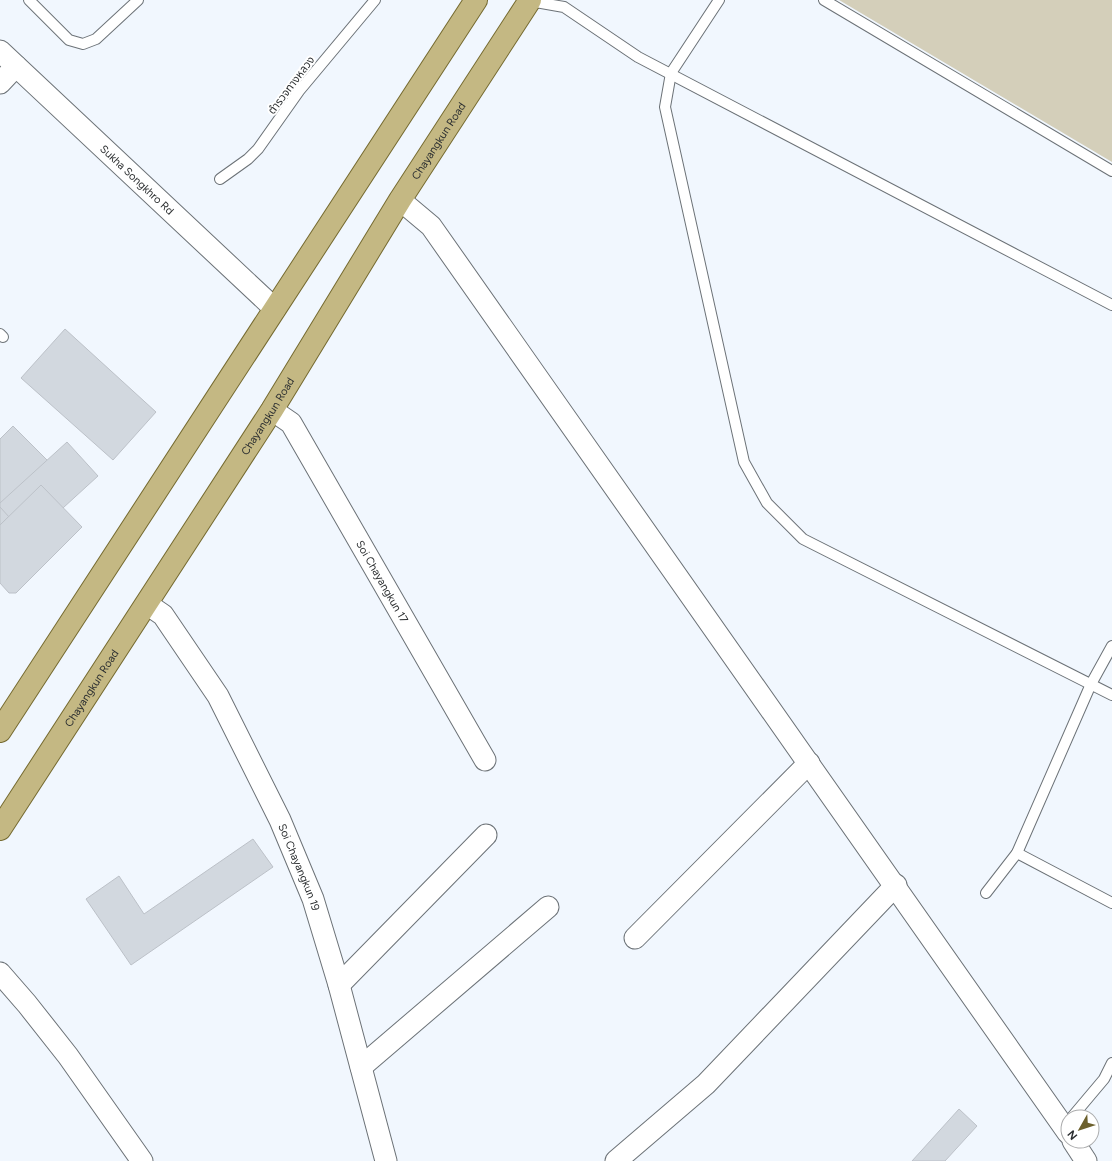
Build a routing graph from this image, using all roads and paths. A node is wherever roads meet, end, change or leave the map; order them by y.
1 (28, 0) edge
2 (138, 0) edge
3 (375, 0) edge
4 (476, 0) edge
5 (530, 0) edge
6 (719, 0) edge
7 (824, 0) edge
8 (0, 51) edge
9 (16, 66) junction
10 (671, 73) junction
11 (0, 83) edge
12 (1112, 171) edge
13 (220, 178) dead end
14 (400, 200) junction
15 (1112, 305) edge
16 (275, 309) junction
17 (272, 410) junction
18 (147, 604) junction
19 (1112, 646) edge
20 (1091, 684) junction
21 (1112, 695) edge
22 (4, 717) edge
23 (485, 760) dead end
24 (809, 762) junction
25 (0, 829) edge
26 (486, 834) dead end
27 (1017, 853) junction
28 (896, 886) junction
29 (986, 893) dead end
30 (1112, 902) edge
31 (548, 908) dead end
32 (635, 938) dead end
33 (0, 973) edge
34 (338, 985) junction
35 (1112, 1063) edge
36 (361, 1067) junction
37 (1082, 1109) edge
38 (1060, 1114) edge
39 (1080, 1149) edge
40 (142, 1161) edge
41 (386, 1161) edge
42 (616, 1161) edge
43 (1086, 1161) edge

1 - 2 lane
3 - 13 lane, ตำรวจทางหลวง
4 - 16 main road
5 - 10 lane
5 - 14 main road, Chayangkun Road
6 - 10 lane
7 - 12 lane
8 - 9 street, Sukha Songkhro Rd
9 - 11 street
9 - 16 street, Sukha Songkhro Rd
10 - 15 lane
10 - 20 lane
14 - 17 main road, Chayangkun Road
14 - 24 street
16 - 22 main road
17 - 18 main road, Chayangkun Road
17 - 23 street, Soi Chayangkun 17
18 - 25 main road, Chayangkun Road
18 - 34 street, Soi Chayangkun 19
19 - 20 lane
20 - 21 lane
20 - 27 lane
24 - 28 street
24 - 32 street
26 - 34 street
27 - 29 lane
27 - 30 lane
28 - 38 street
28 - 42 street
31 - 36 street
33 - 40 street
34 - 36 street, Soi Chayangkun 19
35 - 37 lane
36 - 41 street, Soi Chayangkun 19
39 - 43 street

